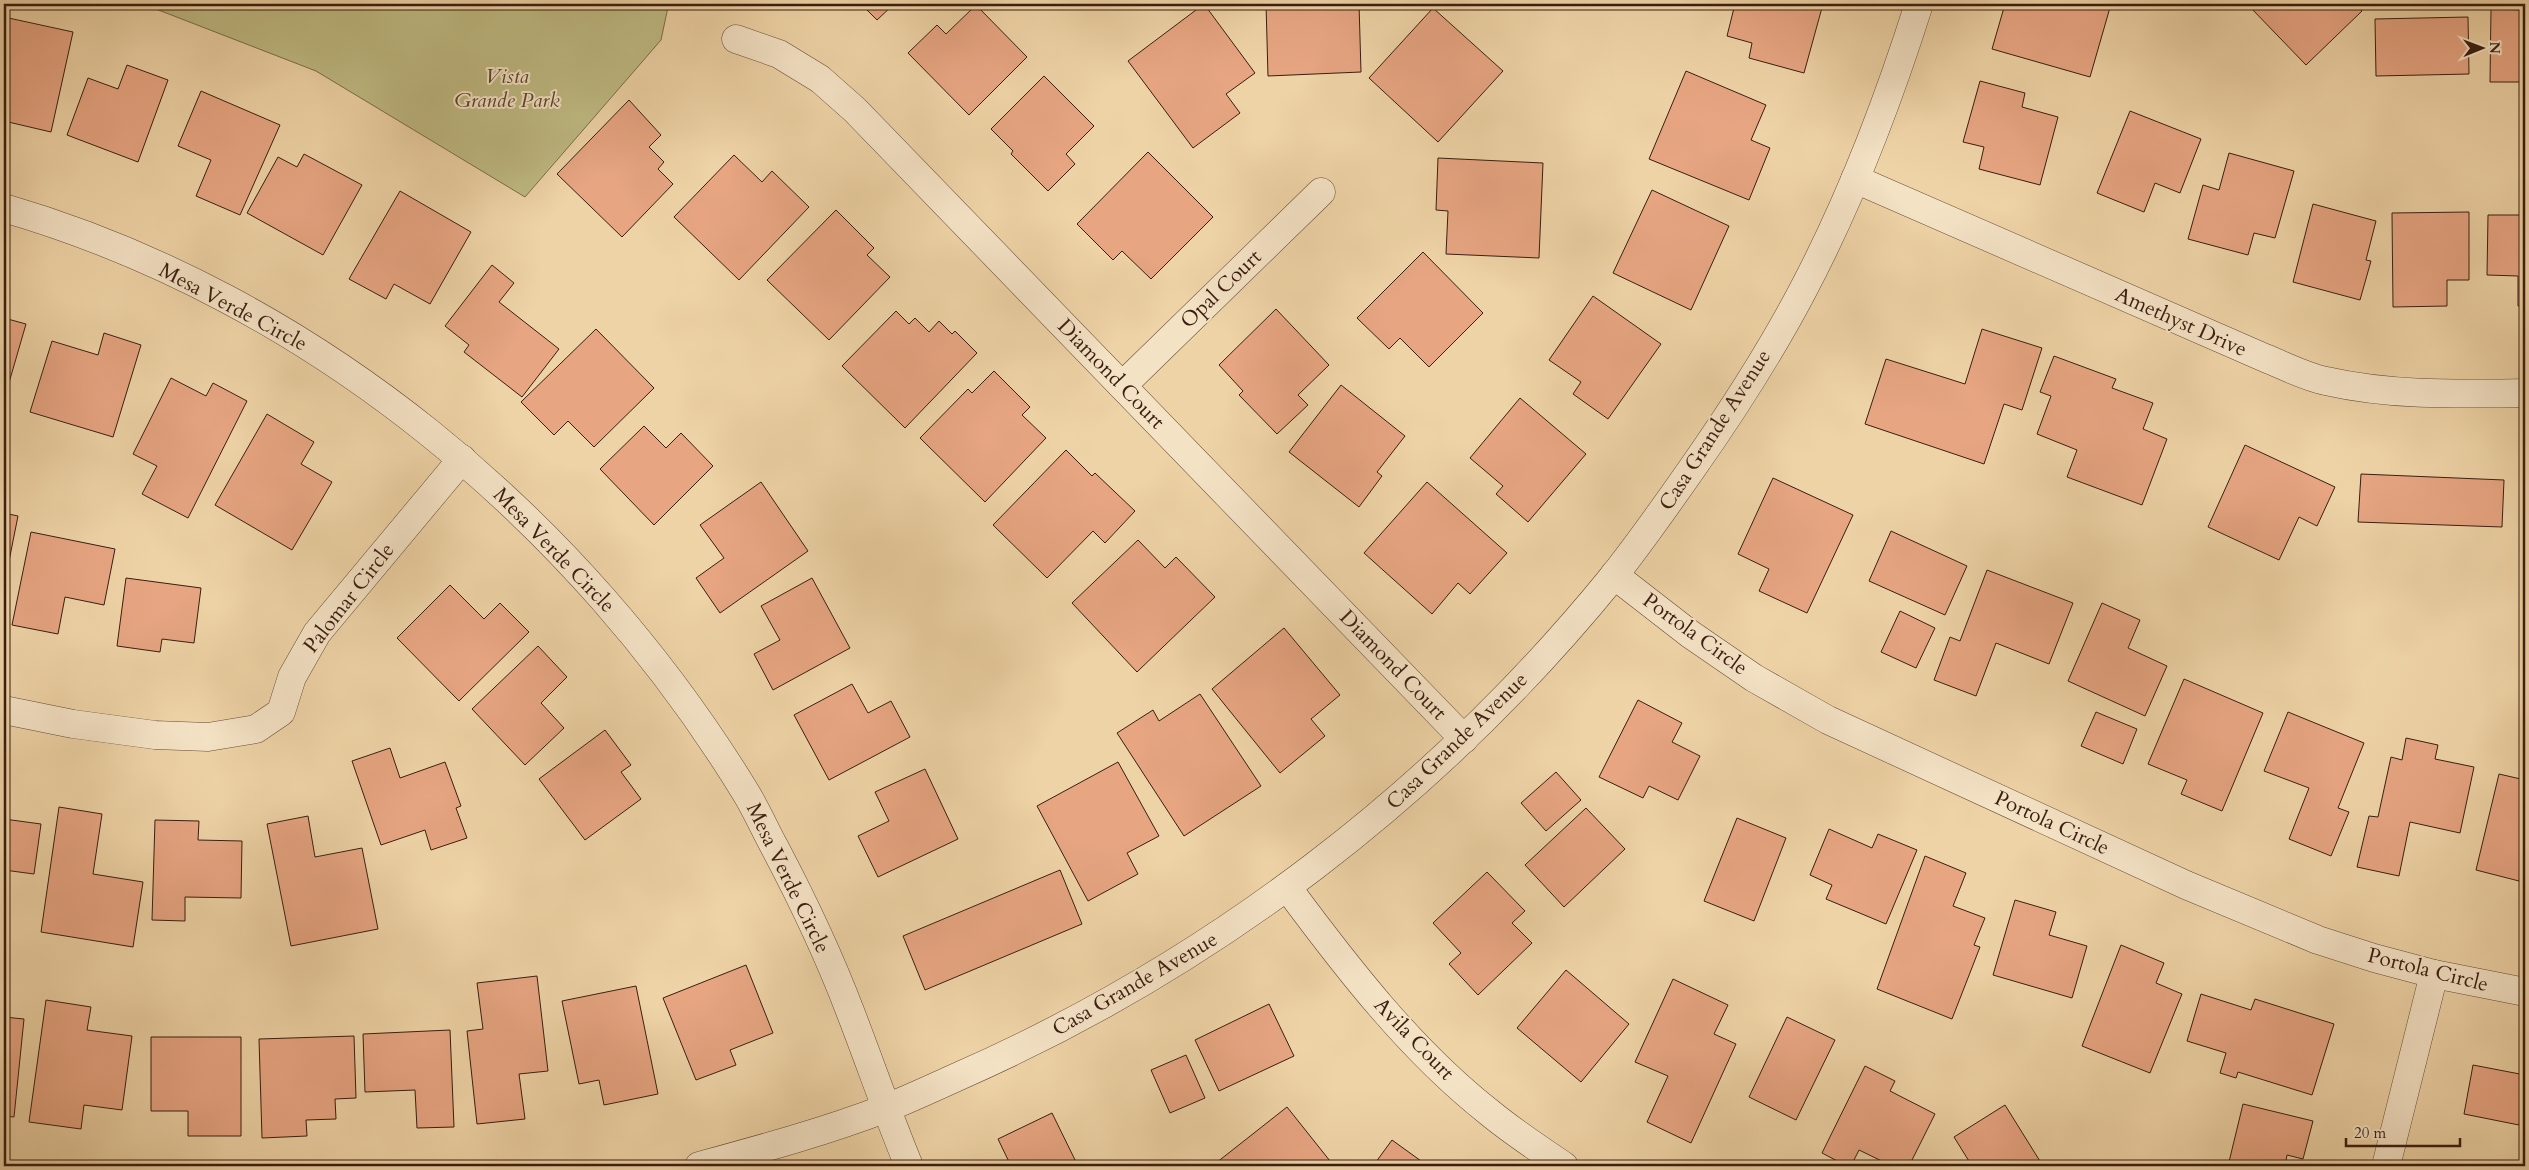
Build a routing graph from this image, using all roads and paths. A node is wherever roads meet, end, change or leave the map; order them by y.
1 (1919, 4) edge
2 (736, 39) dead end
3 (1855, 179) junction
4 (1321, 192) dead end
5 (4, 208) edge
6 (1122, 386) junction
7 (2525, 393) edge
8 (462, 459) junction
9 (1614, 575) junction
10 (4, 710) edge
11 (1464, 738) junction
12 (1287, 887) junction
13 (2434, 974) junction
14 (2525, 992) edge
15 (886, 1108) junction
16 (699, 1166) edge
17 (909, 1166) edge
18 (1564, 1166) edge
19 (2386, 1166) edge

1 - 3 street, Casa Grande Avenue
2 - 6 street, Diamond Court
3 - 7 street, Amethyst Drive
3 - 9 street, Casa Grande Avenue
4 - 6 street, Opal Court
5 - 8 street, Mesa Verde Circle
6 - 11 street, Diamond Court
8 - 10 street, Palomar Circle
8 - 15 street, Mesa Verde Circle
9 - 11 street, Casa Grande Avenue
9 - 13 street, Portola Circle
11 - 12 street, Casa Grande Avenue
12 - 15 street, Casa Grande Avenue
12 - 18 street, Avila Court
13 - 14 street, Portola Circle
13 - 19 street
15 - 16 street, Casa Grande Avenue
15 - 17 street, Mesa Verde Circle

